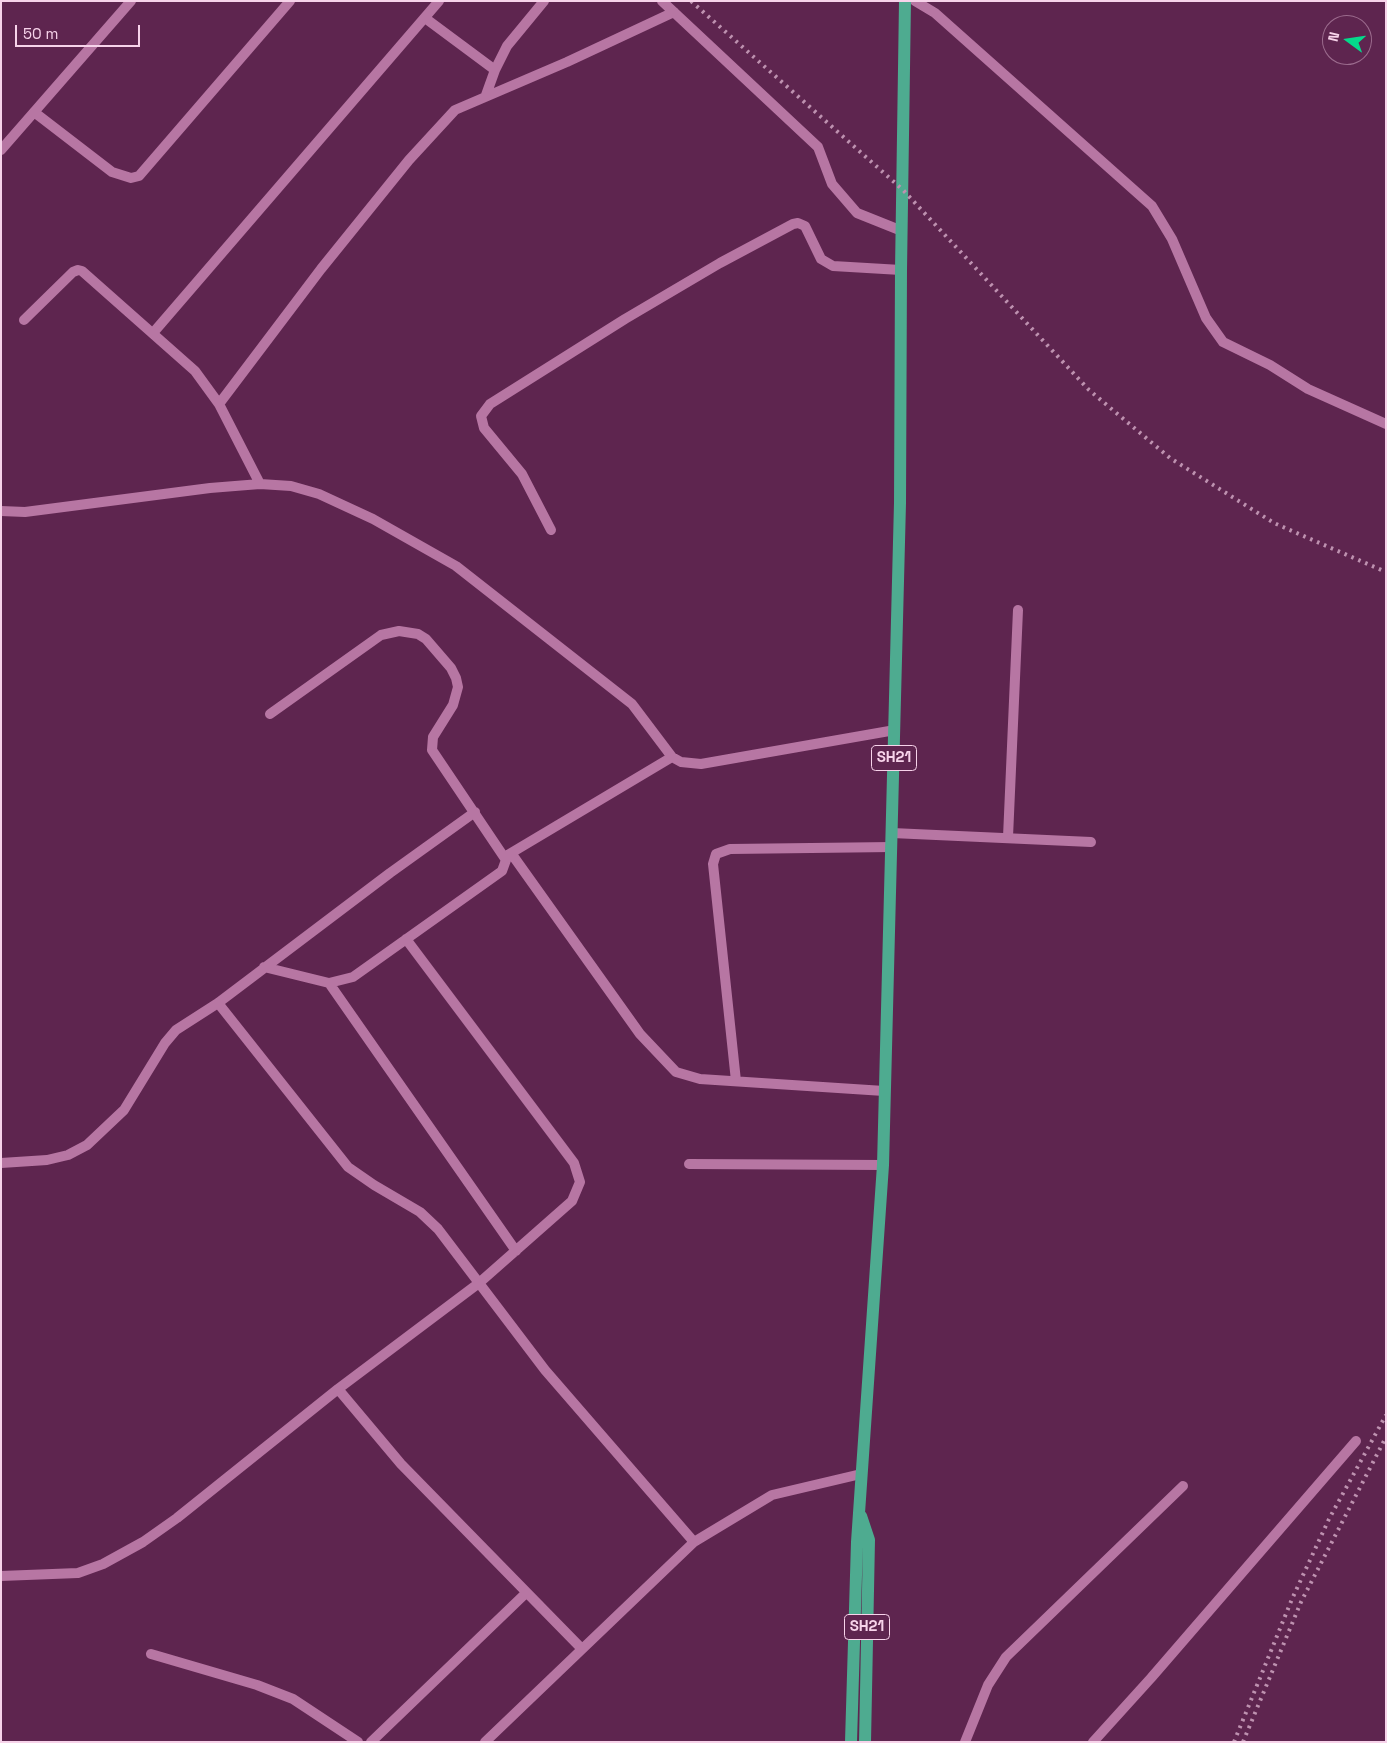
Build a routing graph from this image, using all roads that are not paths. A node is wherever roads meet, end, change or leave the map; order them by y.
1 (131, 1) edge
2 (290, 1) edge
3 (439, 1) edge
4 (544, 1) edge
5 (662, 1) edge
6 (905, 1) edge
7 (915, 1) edge
8 (674, 12) junction
9 (425, 18) junction
10 (495, 70) junction
11 (486, 95) junction
12 (34, 112) junction
13 (1, 150) edge
14 (902, 231) junction
15 (900, 270) junction
16 (24, 320) dead end
17 (154, 332) junction
18 (219, 404) junction
19 (1386, 424) edge
20 (260, 484) junction
21 (1, 510) edge
22 (551, 530) dead end
23 (1018, 610) dead end
24 (270, 714) dead end
25 (896, 730) junction
26 (672, 757) junction
27 (475, 812) junction
28 (892, 833) junction
29 (1008, 837) junction
30 (1091, 842) dead end
31 (892, 847) junction
32 (508, 855) junction
33 (406, 938) junction
34 (264, 967) junction
35 (330, 983) junction
36 (218, 1002) junction
37 (736, 1081) junction
38 (884, 1090) junction
39 (1, 1163) edge
40 (689, 1164) dead end
41 (883, 1165) junction
42 (516, 1251) junction
43 (479, 1283) junction
44 (338, 1389) junction
45 (1356, 1441) dead end
46 (861, 1474) junction
47 (1183, 1486) dead end
48 (860, 1513) junction
49 (694, 1542) junction
50 (1, 1576) edge
51 (526, 1593) junction
52 (582, 1649) junction
53 (151, 1654) dead end
54 (358, 1742) edge
55 (372, 1742) edge
56 (485, 1742) edge
57 (851, 1742) edge
58 (865, 1742) edge
59 (965, 1742) edge
60 (1093, 1742) edge

1 - 12 street
2 - 12 street
3 - 9 street
4 - 10 street
5 - 8 street
6 - 14 main road, SH21
7 - 19 street
8 - 11 street
8 - 14 street
9 - 10 street
9 - 17 street
10 - 11 street
11 - 18 street
12 - 13 street
14 - 15 main road, SH21
15 - 22 street
15 - 25 main road, SH21
16 - 17 street
17 - 18 street
18 - 20 street
20 - 21 street
20 - 26 street
23 - 29 street
24 - 27 street
25 - 26 street
25 - 28 main road, SH21
26 - 32 street
27 - 32 street
27 - 34 street
28 - 29 street
28 - 31 main road, SH21
29 - 30 street
31 - 37 street
31 - 38 main road, SH21
32 - 33 street
32 - 37 street
33 - 35 street
33 - 42 street
34 - 35 street
34 - 36 street
35 - 42 street
36 - 39 street
36 - 43 street
37 - 38 street
38 - 41 main road, SH21
40 - 41 street
41 - 46 main road, SH21
42 - 43 street
43 - 44 street
43 - 49 street
44 - 50 street
44 - 51 street
45 - 60 street
46 - 48 main road, SH21
46 - 49 street
47 - 59 street
48 - 57 main road, SH21
48 - 58 main road, SH21
49 - 52 street
51 - 52 street
51 - 55 street
52 - 56 street
53 - 54 street

